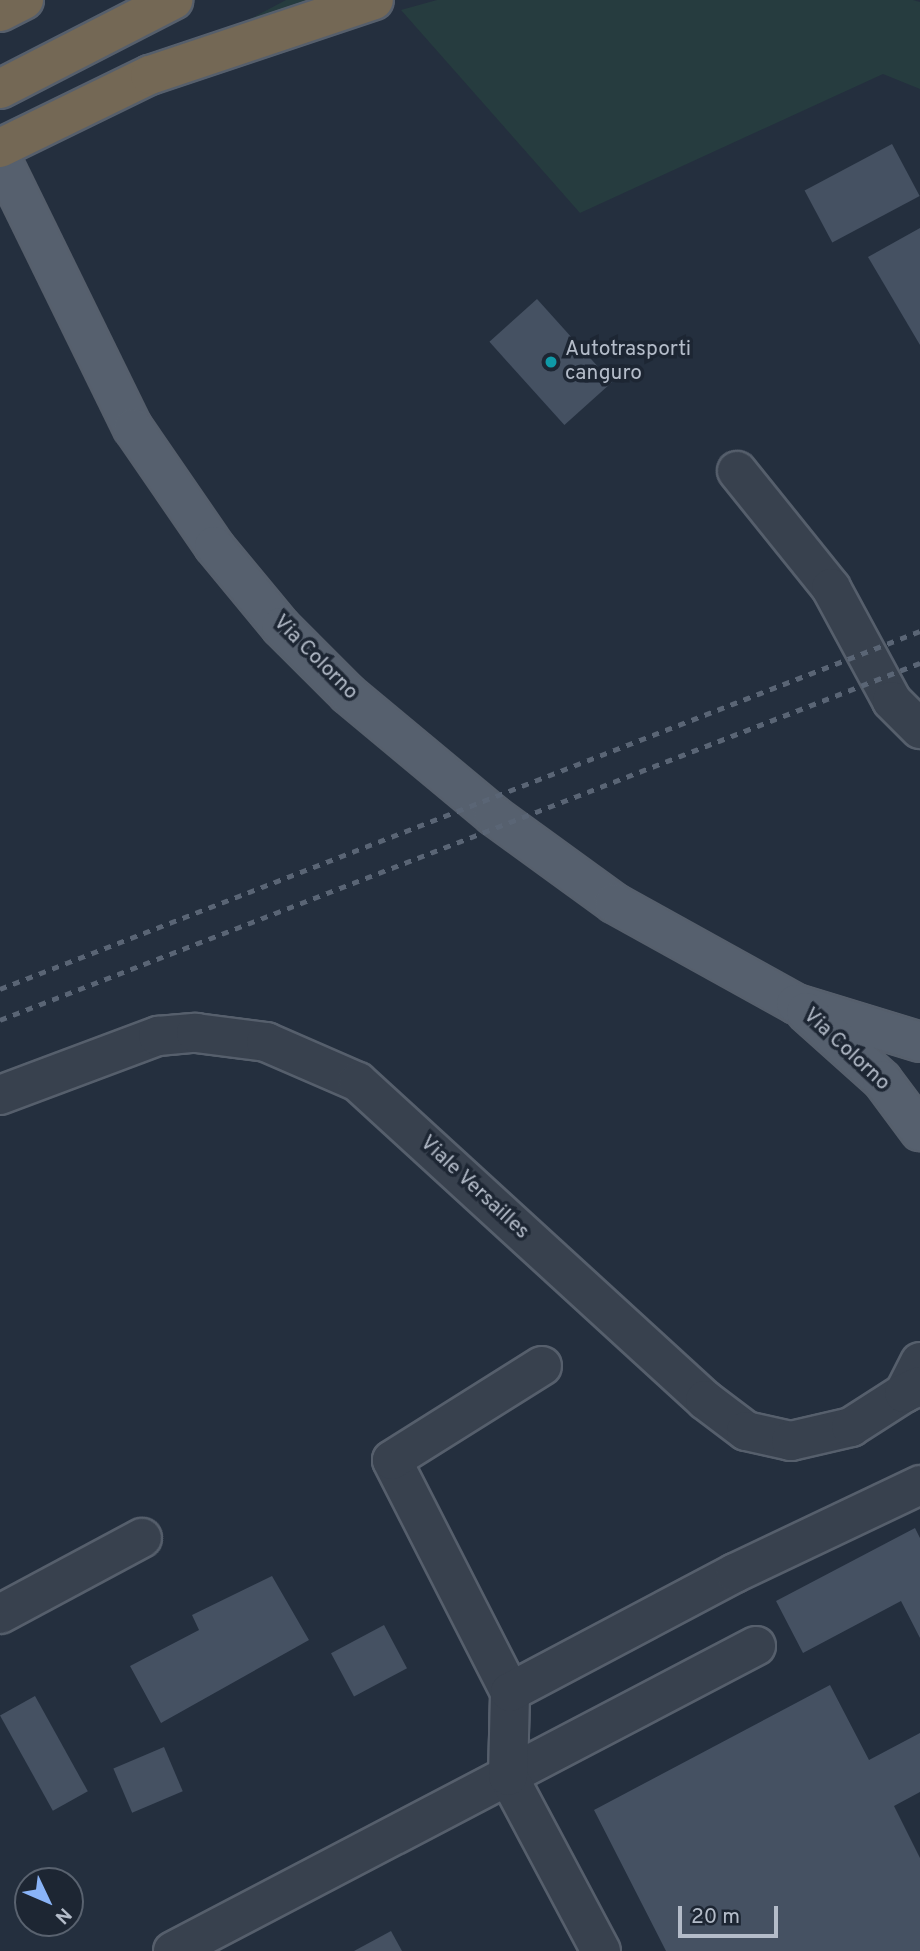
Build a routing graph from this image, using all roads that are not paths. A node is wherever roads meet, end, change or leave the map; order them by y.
1 (24, 0) edge
2 (173, 0) edge
3 (374, 0) edge
4 (0, 12) edge
5 (0, 89) edge
6 (0, 148) edge
7 (0, 157) edge
8 (737, 471) dead end
9 (920, 729) edge
10 (796, 1004) junction
11 (920, 1042) edge
12 (0, 1095) edge
13 (920, 1131) edge
14 (541, 1366) dead end
15 (915, 1380) edge
16 (920, 1485) edge
17 (142, 1538) dead end
18 (0, 1614) edge
19 (756, 1646) dead end
20 (510, 1692) junction
21 (508, 1776) junction
22 (173, 1951) edge
23 (600, 1951) edge

1 - 4 highway
2 - 5 highway
3 - 6 highway
7 - 10 main road, Via Colorno
8 - 9 street
10 - 11 main road, Via Colorno
10 - 13 main road, Via Colorno
12 - 15 street, Viale Versailles
14 - 20 street
16 - 20 street
17 - 18 street
19 - 21 street
20 - 21 street
21 - 22 street
21 - 23 street

